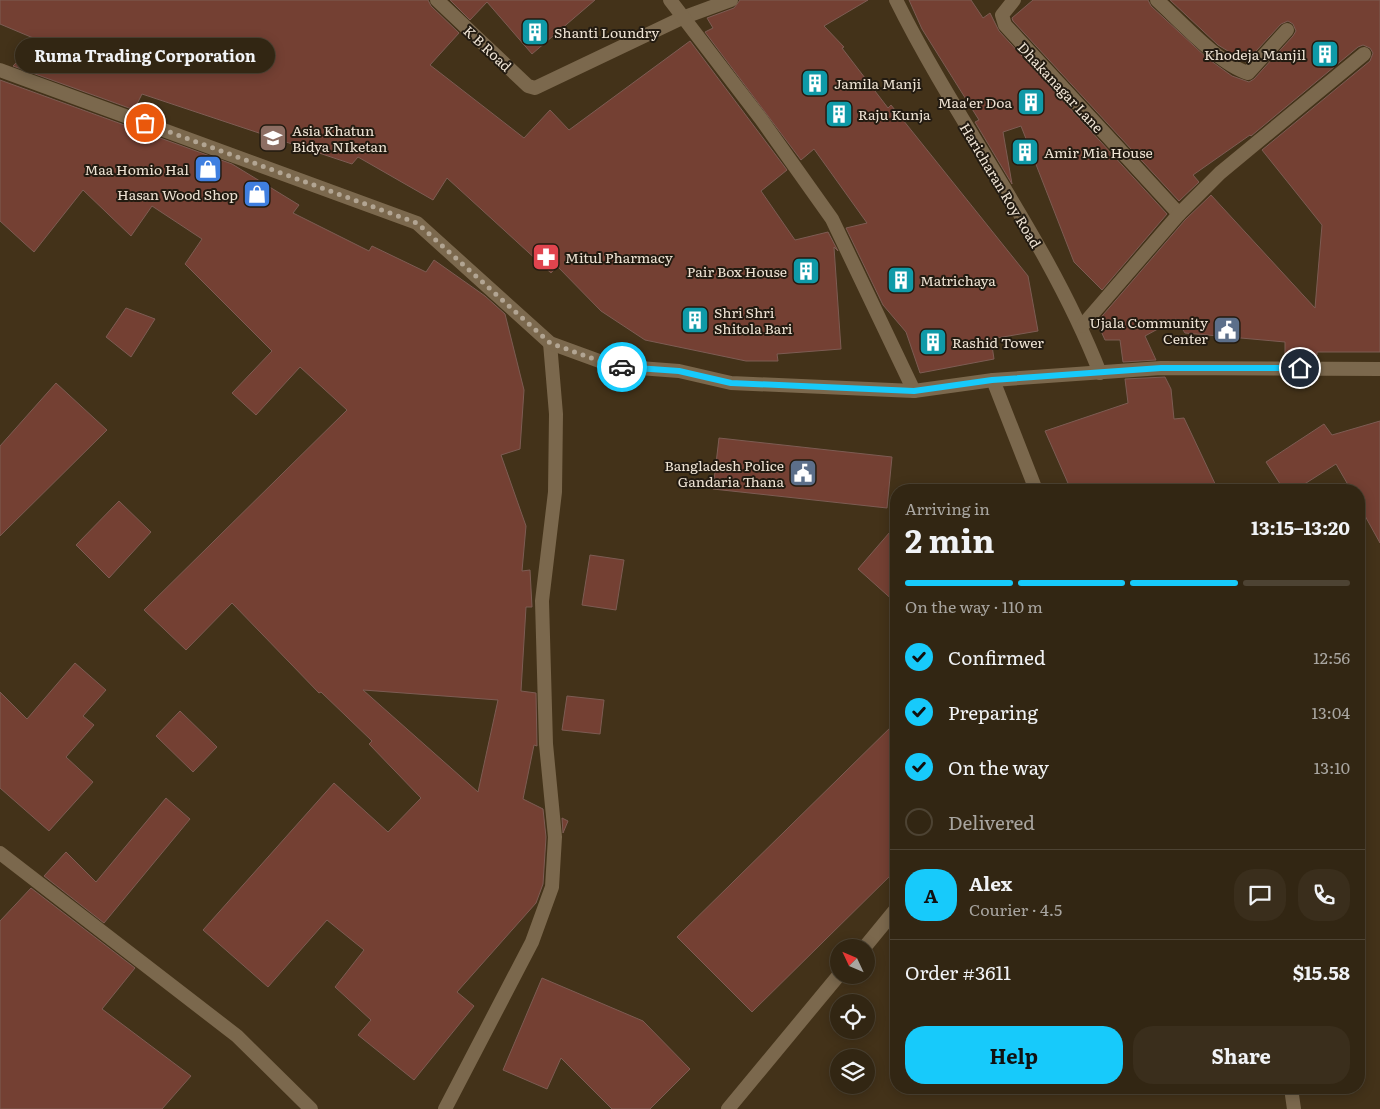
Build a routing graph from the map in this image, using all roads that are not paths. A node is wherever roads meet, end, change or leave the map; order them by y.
1 (437, 0) edge
2 (670, 0) edge
3 (731, 0) edge
4 (896, 0) edge
5 (1014, 0) edge
6 (1157, 0) edge
7 (682, 18) junction
8 (1287, 30) dead end
9 (1364, 54) dead end
10 (0, 70) edge
11 (1179, 214) junction
12 (1082, 326) junction
13 (550, 343) junction
14 (1380, 368) edge
15 (1100, 373) junction
16 (992, 380) junction
17 (914, 391) junction
18 (1034, 484) edge
19 (0, 853) edge
20 (890, 916) edge
21 (871, 939) edge
22 (832, 984) edge
23 (1292, 1094) edge
24 (311, 1109) edge
25 (444, 1109) edge
26 (728, 1109) edge
27 (1294, 1109) edge

1 - 7 street, K B Road
2 - 7 street
3 - 7 street
4 - 12 street, Haricharan Roy Road
5 - 11 street, Dhakanagar Lane
6 - 8 street
7 - 17 street
9 - 11 street
10 - 13 street
11 - 12 street
12 - 15 street, Haricharan Roy Road
13 - 17 street
13 - 25 street
14 - 15 street
15 - 16 street
16 - 17 street
16 - 18 street
19 - 24 street
20 - 21 street
22 - 26 street
23 - 27 street

